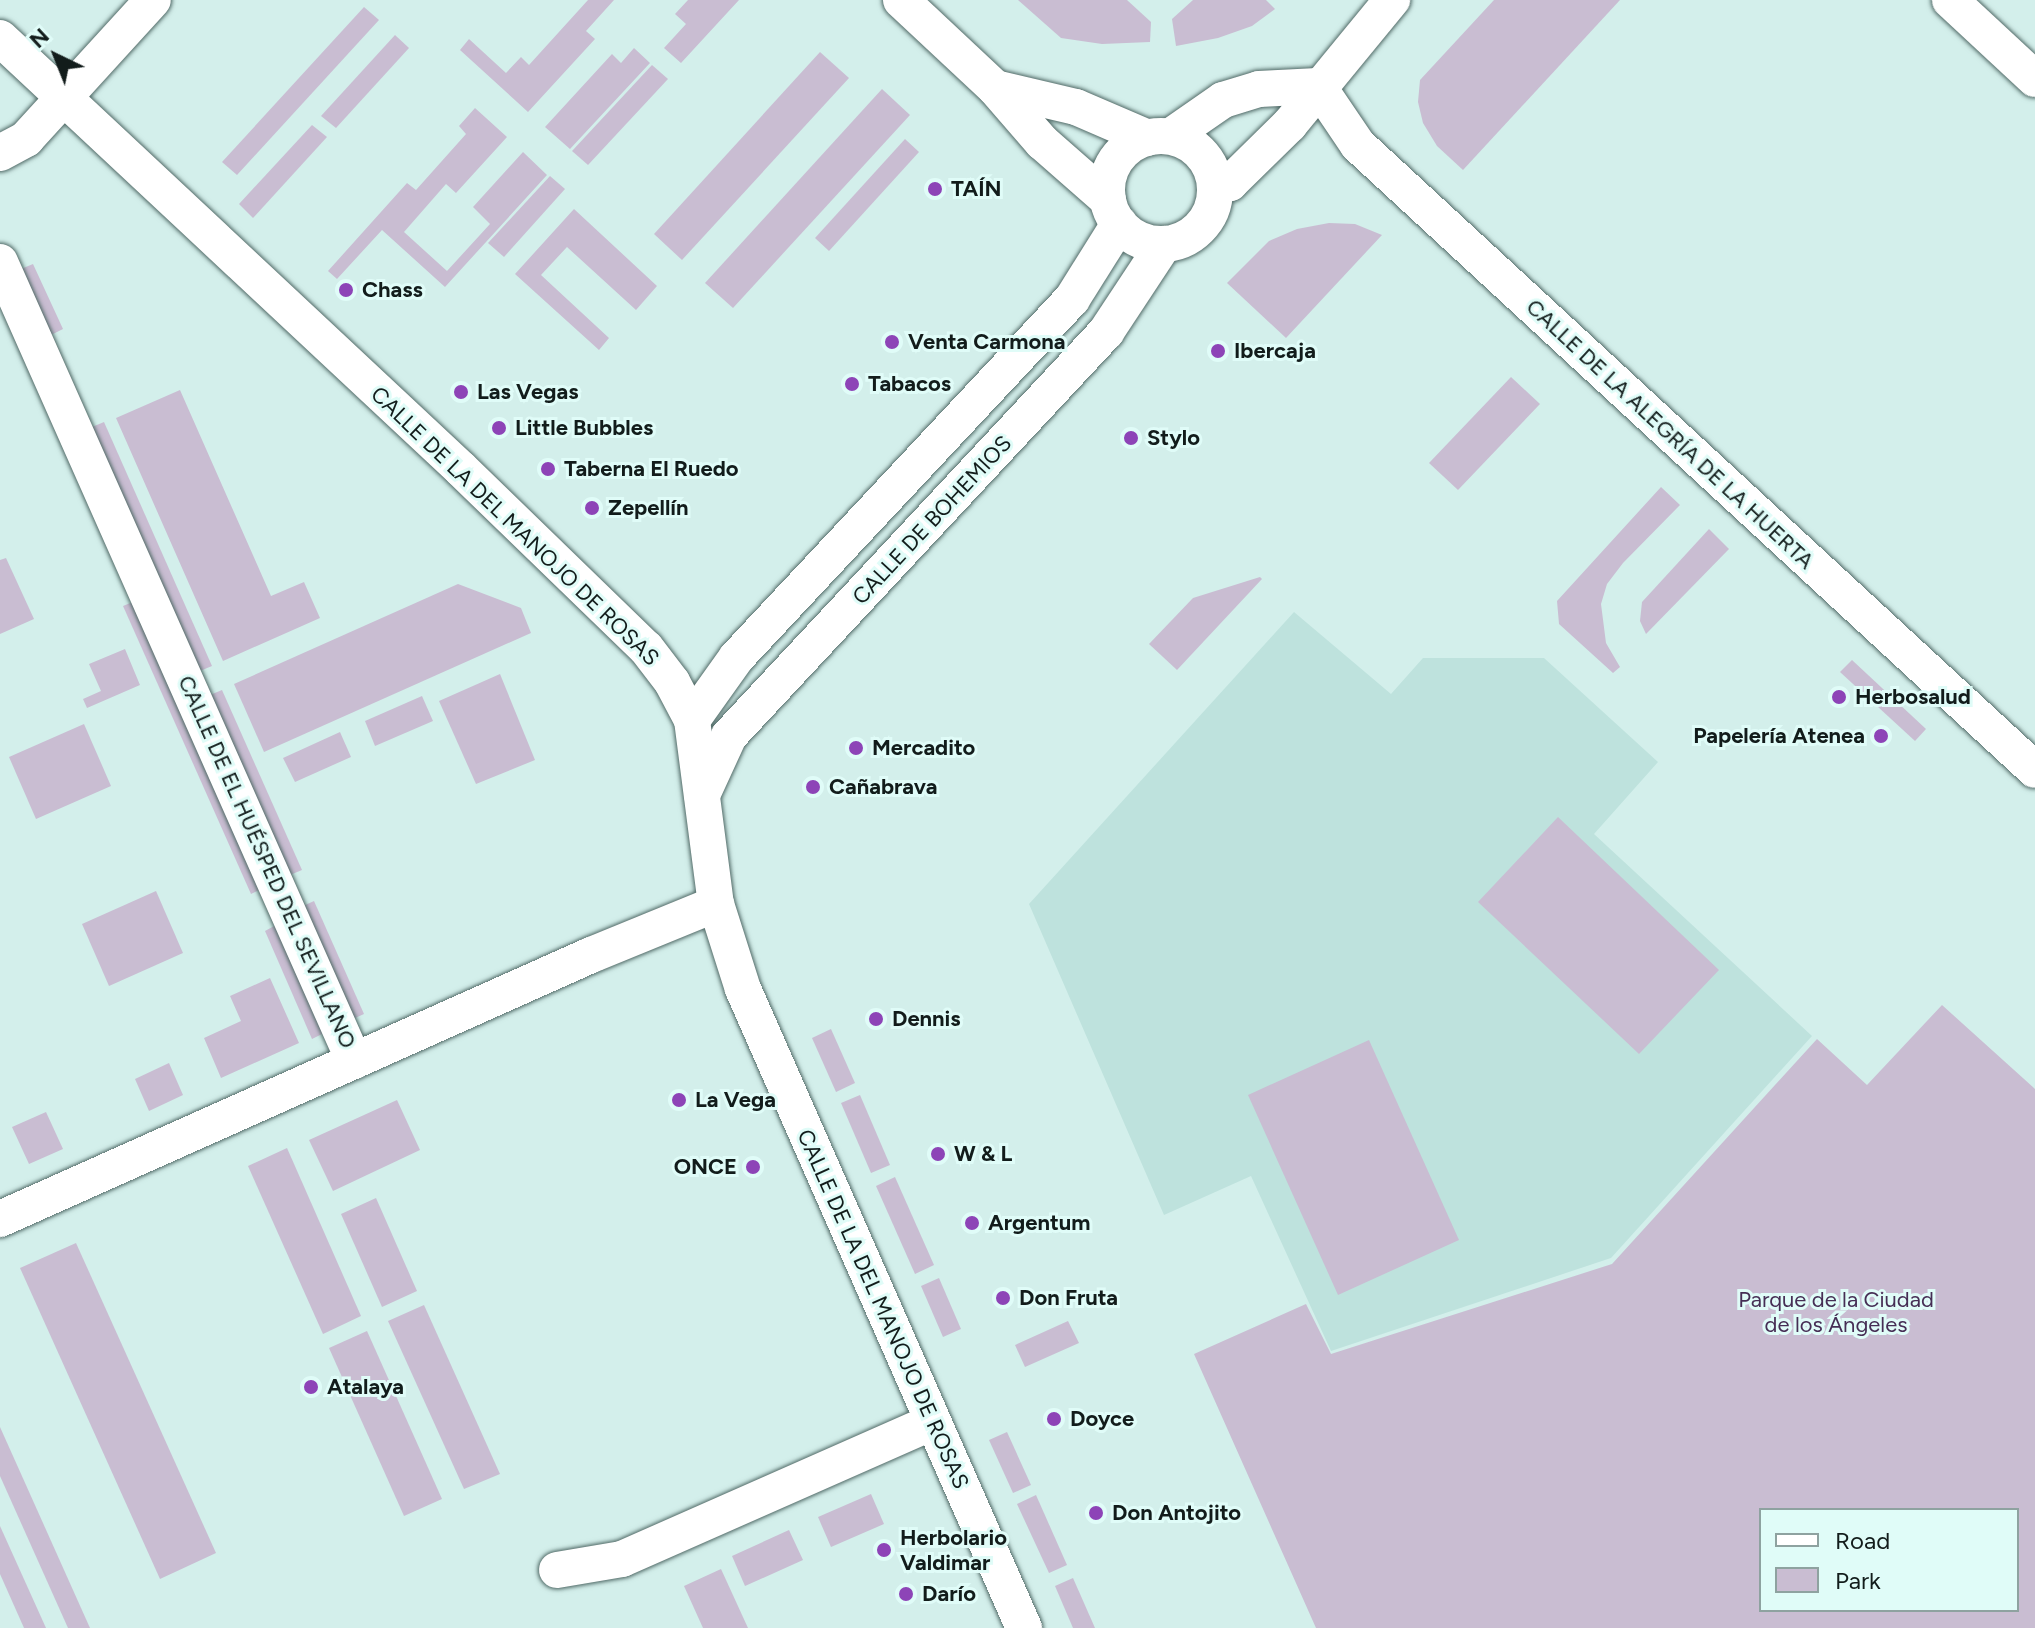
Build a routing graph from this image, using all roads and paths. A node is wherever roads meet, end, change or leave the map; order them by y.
1 (153, 0) edge
2 (901, 0) edge
3 (1392, 0) edge
4 (1950, 0) edge
5 (0, 38) edge
6 (2035, 79) edge
7 (1318, 86) junction
8 (995, 88) junction
9 (63, 100) junction
10 (1159, 137) junction
11 (0, 153) edge
12 (1216, 187) junction
13 (1113, 212) junction
14 (1164, 244) junction
15 (0, 262) edge
16 (692, 720) junction
17 (2035, 770) edge
18 (702, 795) junction
19 (716, 904) junction
20 (354, 1061) junction
21 (0, 1219) edge
22 (933, 1422) junction
23 (557, 1570) dead end
24 (1024, 1628) edge

1 - 9 street
2 - 8 street
3 - 7 street
4 - 6 street
5 - 9 street, CALLE DE LA DEL MANOJO DE ROSAS
7 - 10 street
7 - 12 street
7 - 17 street, CALLE DE LA ALEGRÍA DE LA HUERTA
8 - 10 street
8 - 13 street
9 - 11 street
9 - 16 street, CALLE DE LA DEL MANOJO DE ROSAS
10 - 12 street
10 - 13 street
12 - 14 street
13 - 14 street
13 - 16 street
14 - 18 street, CALLE DE BOHEMIOS
15 - 20 street, CALLE DE EL HUÉSPED DEL SEVILLANO
16 - 18 street, CALLE DE LA DEL MANOJO DE ROSAS
18 - 19 street, CALLE DE LA DEL MANOJO DE ROSAS
19 - 20 street, CALLE DE EL HUÉSPED DEL SEVILLANO
19 - 22 street, CALLE DE LA DEL MANOJO DE ROSAS
20 - 21 street, CALLE DE EL HUÉSPED DEL SEVILLANO
22 - 23 street
22 - 24 street, CALLE DE LA DEL MANOJO DE ROSAS

